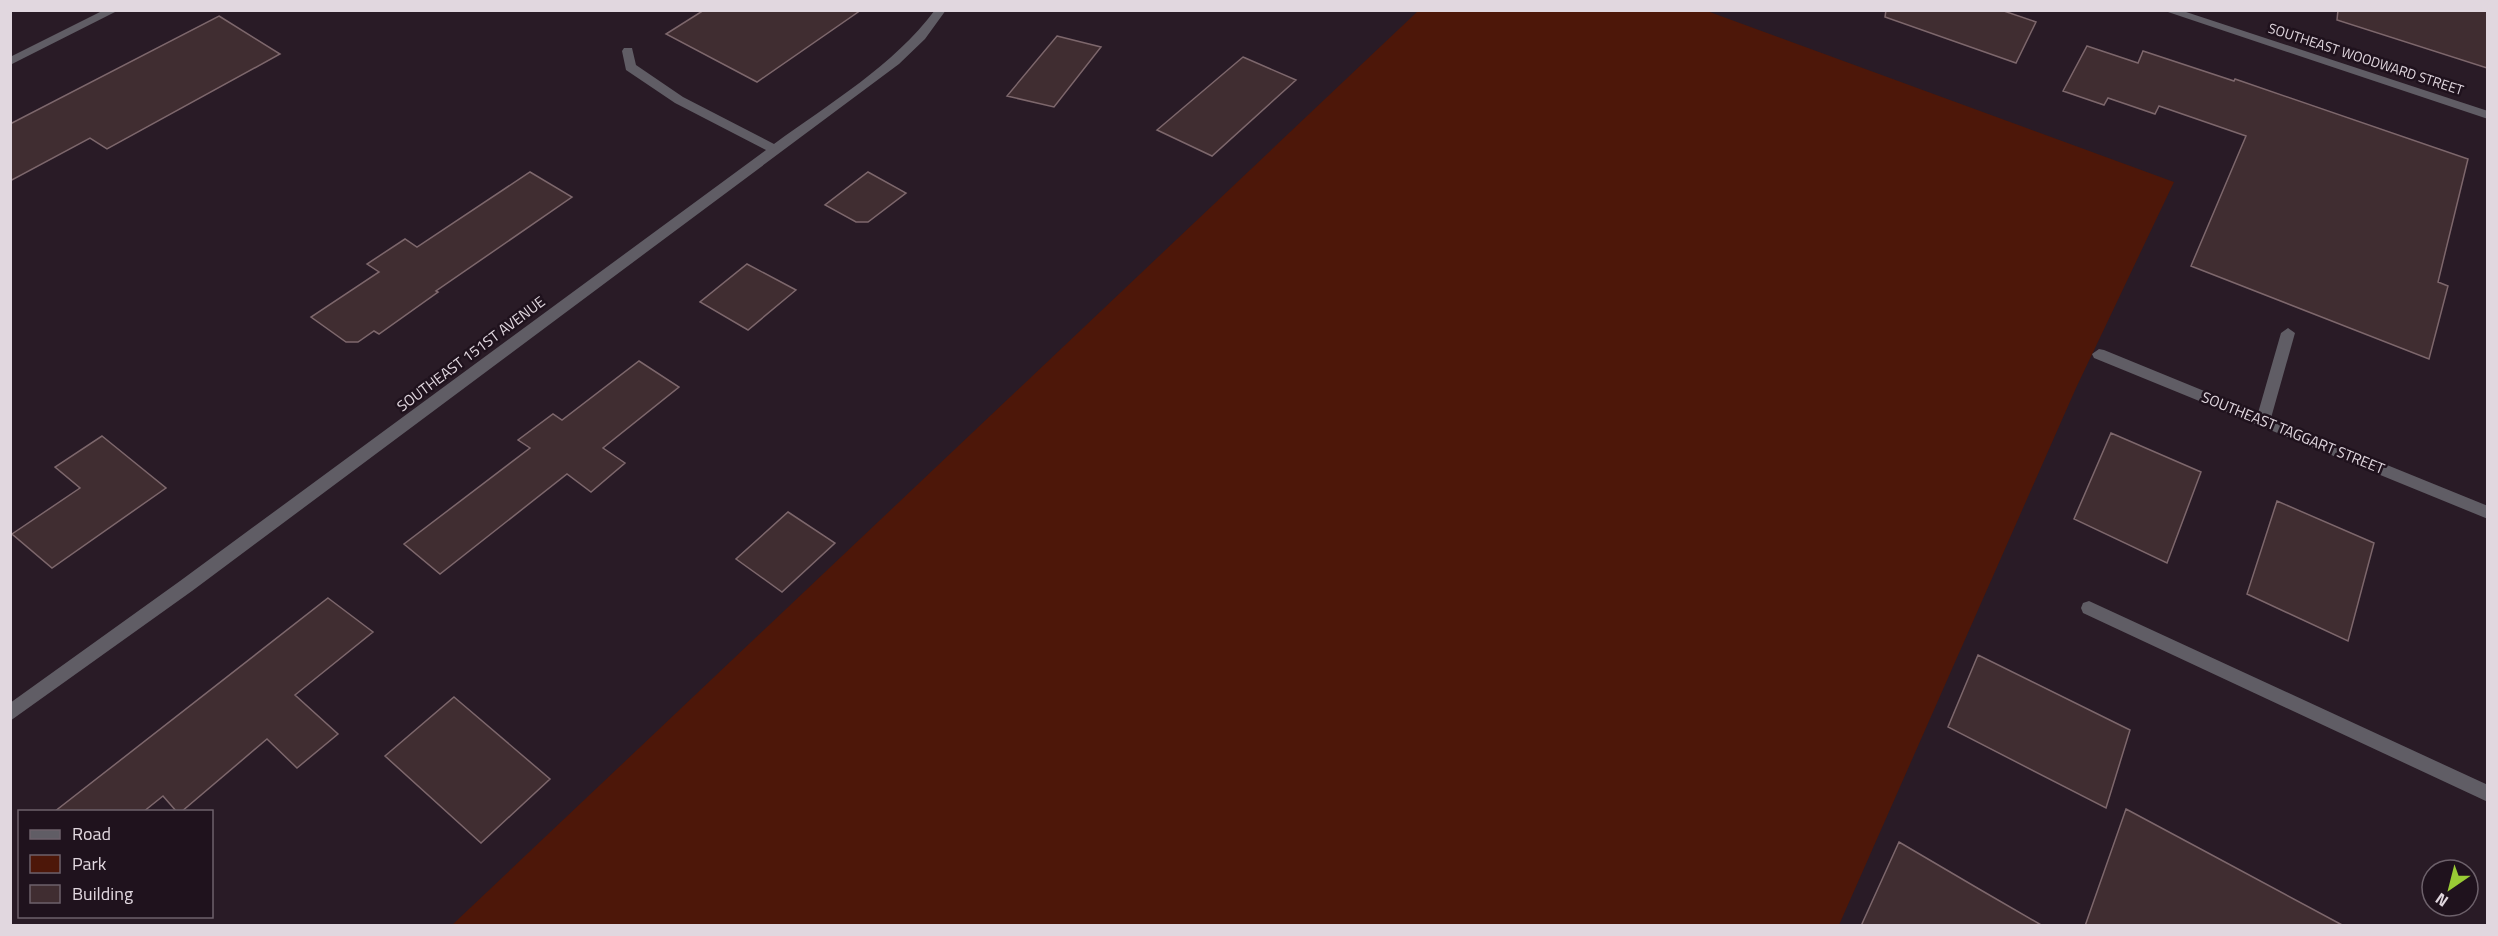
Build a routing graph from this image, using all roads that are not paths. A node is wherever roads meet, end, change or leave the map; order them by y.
1 (114, 10) edge
2 (941, 10) edge
3 (2167, 10) edge
4 (628, 51) dead end
5 (10, 62) edge
6 (2487, 115) edge
7 (775, 150) junction
8 (2288, 333) dead end
9 (2099, 354) dead end
10 (2263, 421) junction
11 (2487, 513) edge
12 (2089, 608) dead end
13 (10, 713) edge
14 (2487, 794) edge

1 - 5 street
2 - 7 street, SOUTHEAST 151ST AVENUE
3 - 6 street, SOUTHEAST WOODWARD STREET
4 - 7 street
7 - 13 street, SOUTHEAST 151ST AVENUE
8 - 10 street
9 - 10 street, SOUTHEAST TAGGART STREET
10 - 11 street, SOUTHEAST TAGGART STREET
12 - 14 street

